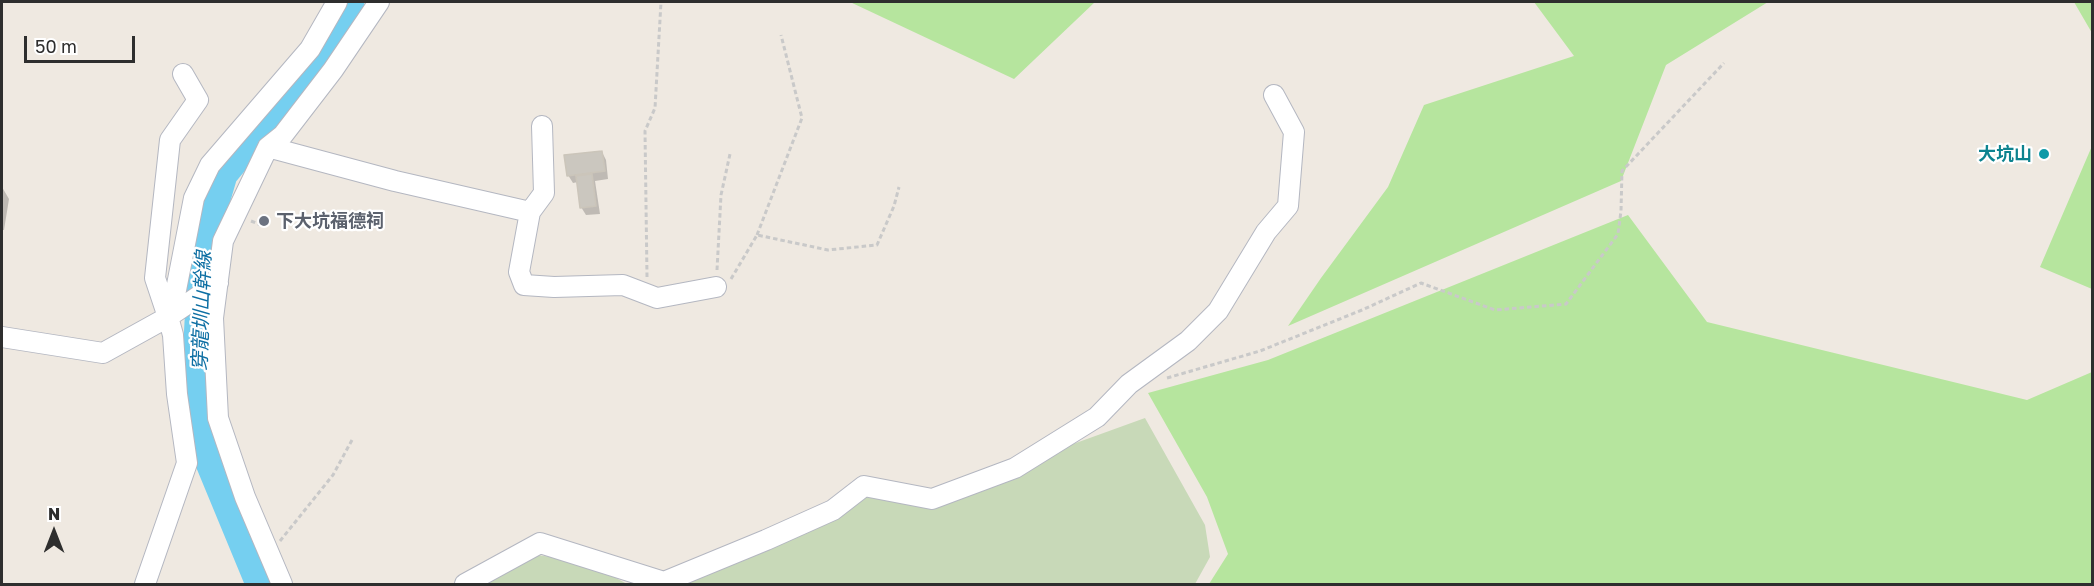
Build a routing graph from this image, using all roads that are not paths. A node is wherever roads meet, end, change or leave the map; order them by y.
1 (337, 2) edge
2 (379, 2) edge
3 (183, 74) dead end
4 (1274, 95) dead end
5 (542, 126) dead end
6 (268, 147) junction
7 (530, 212) junction
8 (218, 282) junction
9 (716, 287) road end
10 (168, 317) junction
11 (2, 337) edge
12 (145, 585) edge
13 (282, 585) edge
14 (465, 585) edge

1 - 10 street
2 - 6 street
3 - 10 street
4 - 14 street
5 - 7 street
6 - 7 street
6 - 8 street
7 - 9 street
8 - 10 street
8 - 13 street
10 - 11 street
10 - 12 street

